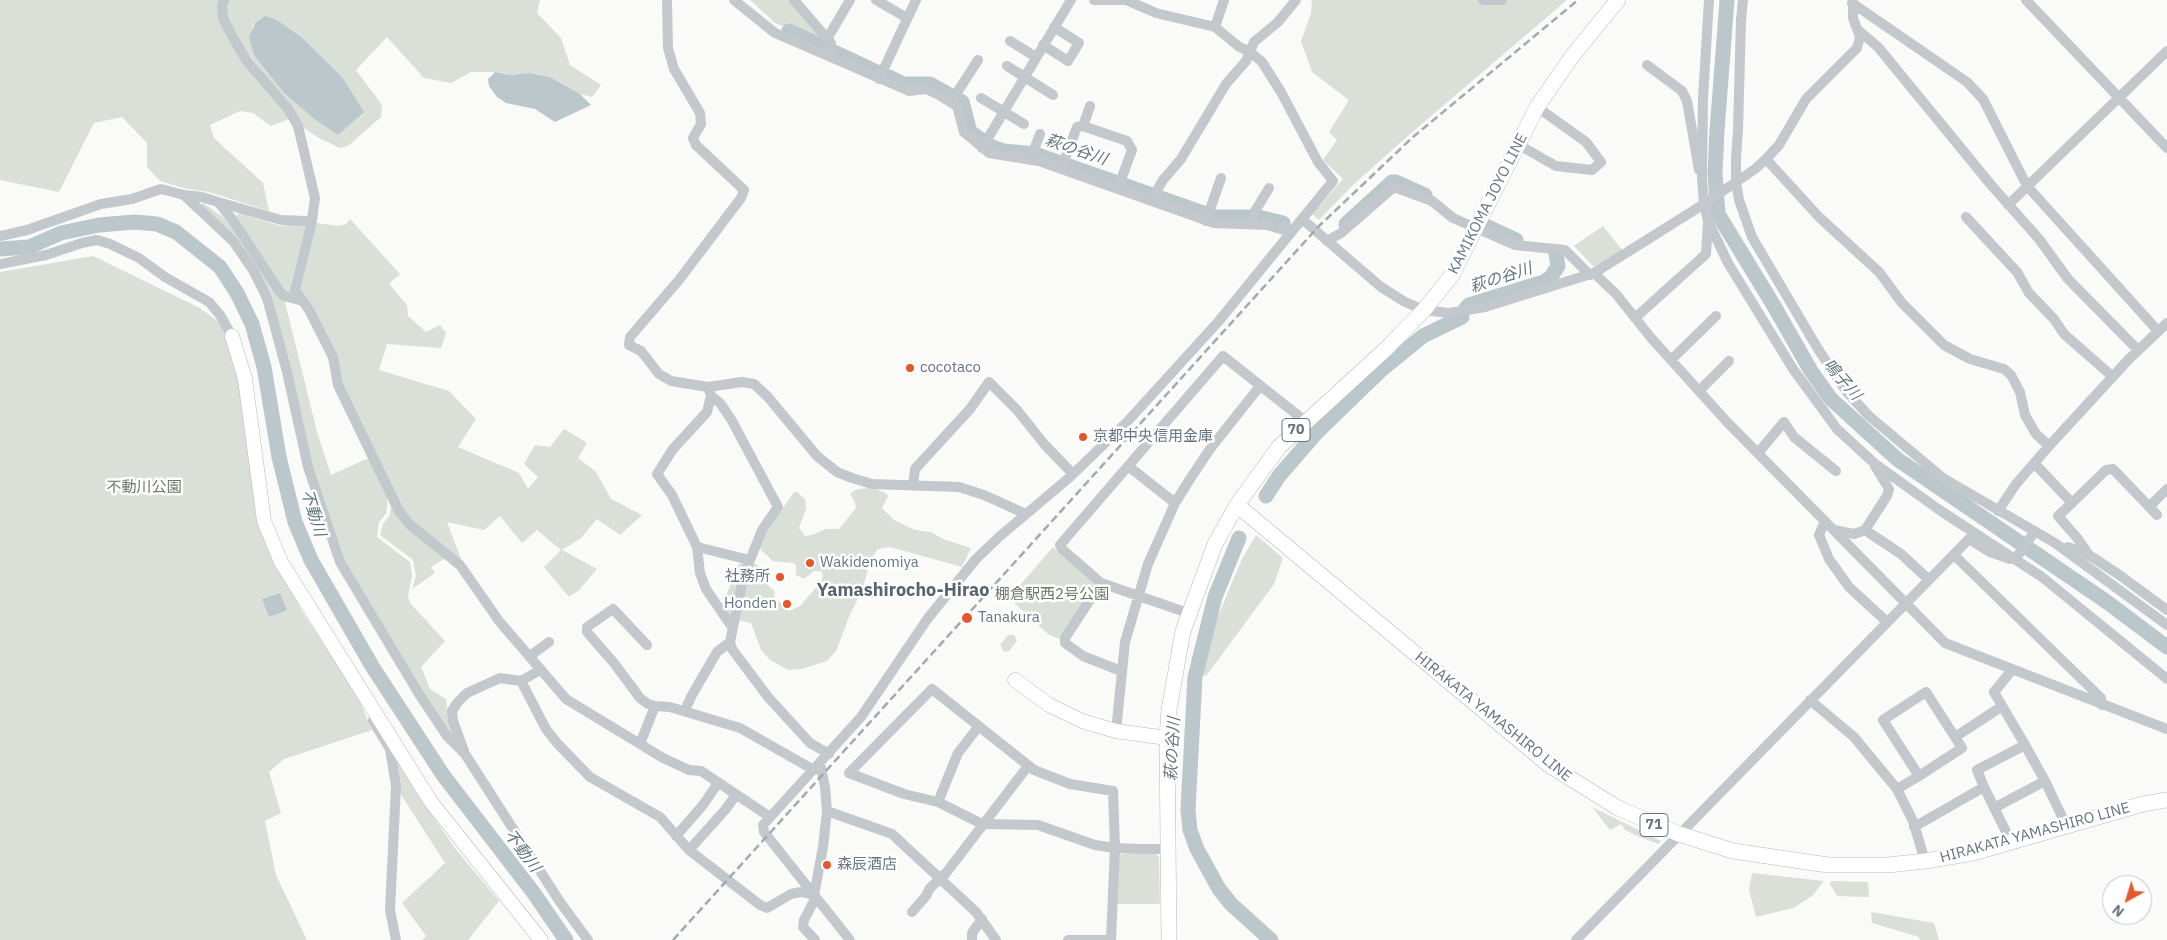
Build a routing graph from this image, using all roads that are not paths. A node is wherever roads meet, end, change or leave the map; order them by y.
1 (224, 0) edge
2 (667, 0) edge
3 (734, 0) edge
4 (794, 0) edge
5 (850, 0) edge
6 (876, 0) edge
7 (916, 0) edge
8 (1071, 0) edge
9 (1094, 0) edge
10 (1224, 0) edge
11 (1296, 0) edge
12 (1482, 0) edge
13 (1502, 0) edge
14 (1618, 0) edge
15 (1709, 0) edge
16 (1744, 0) edge
17 (2026, 0) edge
18 (1853, 1) edge
19 (908, 18) junction
20 (1054, 27) junction
21 (1215, 27) junction
22 (1858, 30) junction
23 (1010, 41) dead end
24 (1043, 45) junction
25 (830, 48) junction
26 (2167, 51) edge
27 (1250, 52) junction
28 (1036, 57) junction
29 (978, 60) dead end
30 (1647, 65) dead end
31 (1007, 66) dead end
32 (1024, 77) junction
33 (879, 79) junction
34 (1053, 95) dead end
35 (981, 98) dead end
36 (2119, 98) junction
37 (953, 99) junction
38 (1090, 106) dead end
39 (1537, 107) junction
40 (1003, 112) junction
41 (1024, 124) dead end
42 (1082, 126) junction
43 (1040, 134) dead end
44 (983, 144) junction
45 (1519, 145) junction
46 (2167, 148) edge
47 (1031, 156) junction
48 (1766, 158) junction
49 (1063, 165) junction
50 (1221, 178) dead end
51 (1702, 178) junction
52 (1734, 183) junction
53 (1119, 185) junction
54 (2026, 186) junction
55 (1269, 188) dead end
56 (184, 196) junction
57 (1154, 196) junction
58 (218, 202) junction
59 (1706, 203) junction
60 (2008, 205) junction
61 (1208, 217) junction
62 (1966, 217) dead end
63 (1302, 219) junction
64 (312, 220) junction
65 (1252, 220) junction
66 (1708, 221) junction
67 (1476, 229) junction
68 (1291, 232) junction
69 (0, 236) edge
70 (1327, 242) junction
71 (0, 264) edge
72 (1592, 274) junction
73 (303, 302) junction
74 (1424, 310) junction
75 (1716, 316) dead end
76 (1636, 318) junction
77 (2167, 323) edge
78 (2158, 331) junction
79 (232, 336) joint
80 (2138, 350) junction
81 (1671, 360) junction
82 (1729, 361) dead end
83 (2113, 377) junction
84 (1260, 386) junction
85 (709, 391) junction
86 (1699, 391) junction
87 (1305, 421) junction
88 (2049, 446) junction
89 (1758, 453) junction
90 (1874, 463) junction
91 (2034, 463) junction
92 (1128, 466) junction
93 (1836, 471) dead end
94 (1073, 474) junction
95 (913, 485) junction
96 (2167, 489) edge
97 (1175, 503) junction
98 (2072, 503) junction
99 (1237, 505) junction
100 (2149, 507) junction
101 (1998, 511) junction
102 (1026, 514) junction
103 (2157, 515) dead end
104 (1825, 521) junction
105 (1834, 530) junction
106 (1865, 530) junction
107 (2034, 533) junction
108 (2055, 543) junction
109 (697, 547) junction
110 (1954, 555) junction
111 (2089, 555) junction
112 (2017, 557) junction
113 (750, 560) junction
114 (1928, 579) junction
115 (1101, 583) junction
116 (1138, 596) junction
117 (1906, 604) junction
118 (2167, 610) edge
119 (1188, 613) junction
120 (1887, 622) junction
121 (2167, 625) edge
122 (732, 627) junction
123 (549, 642) dead end
124 (730, 642) junction
125 (647, 645) dead end
126 (530, 656) junction
127 (540, 670) junction
128 (1122, 670) junction
129 (2012, 670) junction
130 (2167, 679) edge
131 (1015, 680) dead end
132 (521, 681) junction
133 (1810, 700) junction
134 (2102, 705) junction
135 (655, 706) junction
136 (2001, 708) junction
137 (685, 710) junction
138 (374, 713) junction
139 (979, 726) junction
140 (2167, 729) edge
141 (1116, 731) junction
142 (1955, 737) junction
143 (1167, 738) junction
144 (640, 744) junction
145 (2025, 745) junction
146 (465, 754) junction
147 (829, 754) junction
148 (1028, 766) junction
149 (816, 767) junction
150 (1918, 776) junction
151 (2045, 781) junction
152 (718, 783) junction
153 (1984, 787) junction
154 (1897, 789) junction
155 (736, 795) junction
156 (2167, 800) edge
157 (938, 802) junction
158 (1994, 808) junction
159 (827, 811) junction
160 (770, 817) junction
161 (982, 824) junction
162 (1914, 827) junction
163 (2067, 827) junction
164 (1679, 834) junction
165 (676, 836) junction
166 (2011, 842) junction
167 (1115, 848) junction
168 (1169, 849) junction
169 (689, 850) junction
170 (1925, 861) junction
171 (940, 877) junction
172 (815, 896) junction
173 (912, 912) dead end
174 (982, 919) junction
175 (396, 940) edge
176 (541, 940) edge
177 (588, 940) edge
178 (815, 940) edge
179 (850, 940) edge
180 (972, 940) edge
181 (996, 940) edge
182 (1068, 940) edge
183 (1111, 940) edge
184 (1169, 940) edge
185 (1576, 940) edge

1 - 64 street
2 - 85 street
3 - 25 street
4 - 25 street
5 - 25 street
6 - 19 street
7 - 19 street
8 - 20 street
9 - 21 street
10 - 21 street
11 - 27 street
12 - 13 street
14 - 39 main road, KAMIKOMA JOYO LINE / 70
15 - 51 street
16 - 52 street
17 - 36 street
18 - 22 street
18 - 54 street
19 - 33 street
20 - 24 street
20 - 24 street
21 - 27 street
22 - 48 street
22 - 60 street
23 - 28 street
24 - 28 street
25 - 33 street
26 - 36 street
27 - 57 street
27 - 63 street
28 - 32 street
29 - 37 street
30 - 51 street
31 - 32 street
32 - 34 street
32 - 40 street
33 - 37 street
35 - 40 street
36 - 46 street
36 - 54 street
37 - 44 street
38 - 42 street
39 - 45 main road, KAMIKOMA JOYO LINE / 70
39 - 45 street
40 - 41 street
40 - 44 street
42 - 49 street
42 - 53 street
43 - 47 street
44 - 47 street
45 - 67 main road, KAMIKOMA JOYO LINE / 70
47 - 49 street
48 - 52 street
48 - 88 street
49 - 53 street
50 - 61 street
51 - 59 street
52 - 59 street
52 - 101 street
53 - 57 street
54 - 60 street
54 - 78 street
55 - 65 street
56 - 58 street
56 - 69 street
56 - 146 street
57 - 61 street
58 - 64 street
58 - 73 street
59 - 66 street
59 - 72 street
60 - 80 street
61 - 65 street
62 - 83 street
63 - 68 street
63 - 70 street
64 - 73 street
65 - 68 street
66 - 76 street
66 - 90 street
67 - 70 street
67 - 72 street
67 - 74 main road, KAMIKOMA JOYO LINE / 70
68 - 94 street
70 - 74 street
71 - 79 street
72 - 74 street
72 - 76 street
73 - 126 street
74 - 87 main road, KAMIKOMA JOYO LINE / 70
75 - 81 street
76 - 81 street
77 - 78 street
78 - 80 street
79 - 138 street
80 - 83 street
81 - 86 street
82 - 86 street
83 - 88 street
84 - 87 street
84 - 92 street
84 - 97 street
85 - 95 street
85 - 109 street
85 - 113 street
86 - 89 street
87 - 99 main road, KAMIKOMA JOYO LINE / 70
88 - 91 street
89 - 93 street
89 - 104 street
90 - 106 street
90 - 112 street
91 - 98 street
91 - 101 street
92 - 97 street
92 - 115 street
94 - 95 street
94 - 102 street
95 - 102 street
96 - 100 street
97 - 116 street
98 - 100 street
98 - 111 street
99 - 119 main road, KAMIKOMA JOYO LINE / 70
99 - 164 main road, HIRAKATA YAMASHIRO LINE / 71
100 - 103 street
101 - 107 street
102 - 147 street
104 - 105 street
104 - 120 street
105 - 106 street
105 - 117 street
106 - 114 street
107 - 108 street
107 - 112 street
108 - 111 street
108 - 121 street
109 - 113 street
109 - 122 street
110 - 112 street
110 - 114 street
110 - 134 street
111 - 118 street
112 - 130 street
113 - 122 street
114 - 117 street
115 - 116 street
115 - 128 street
116 - 119 street
116 - 128 street
117 - 120 street
117 - 129 street
119 - 143 main road, KAMIKOMA JOYO LINE / 70
120 - 133 street
122 - 124 street
123 - 126 street
124 - 137 street
124 - 147 street
125 - 135 street
126 - 127 street
127 - 132 street
127 - 144 street
128 - 141 street
129 - 134 street
129 - 136 street
131 - 141 street
132 - 146 street
132 - 165 street
133 - 154 street
133 - 164 street
134 - 140 street
135 - 137 street
135 - 144 street
136 - 142 street
136 - 145 street
137 - 149 street
138 - 175 street
138 - 176 street
139 - 148 street
139 - 157 street
139 - 157 street
141 - 143 street
142 - 150 street
142 - 150 street
143 - 168 main road, KAMIKOMA JOYO LINE / 70
144 - 152 street
145 - 151 street
145 - 153 street
146 - 177 street
147 - 149 street
148 - 161 street
148 - 167 street
149 - 159 street
149 - 160 street
150 - 154 street
151 - 158 street
151 - 163 street
152 - 155 street
152 - 165 street
153 - 158 street
153 - 162 street
154 - 162 street
155 - 160 street
155 - 169 street
156 - 163 main road, HIRAKATA YAMASHIRO LINE / 71
157 - 161 street
158 - 166 street
159 - 171 street
159 - 172 street
160 - 172 street
161 - 167 street
161 - 171 street
162 - 170 street
163 - 166 main road, HIRAKATA YAMASHIRO LINE / 71
164 - 170 main road, HIRAKATA YAMASHIRO LINE / 71
164 - 185 street
165 - 169 street
166 - 170 main road, HIRAKATA YAMASHIRO LINE / 71
167 - 168 street
167 - 183 street
168 - 184 main road, KAMIKOMA JOYO LINE / 70
169 - 172 street
171 - 173 street
171 - 174 street
172 - 178 street
172 - 179 street
174 - 180 street
174 - 181 street
182 - 183 street

